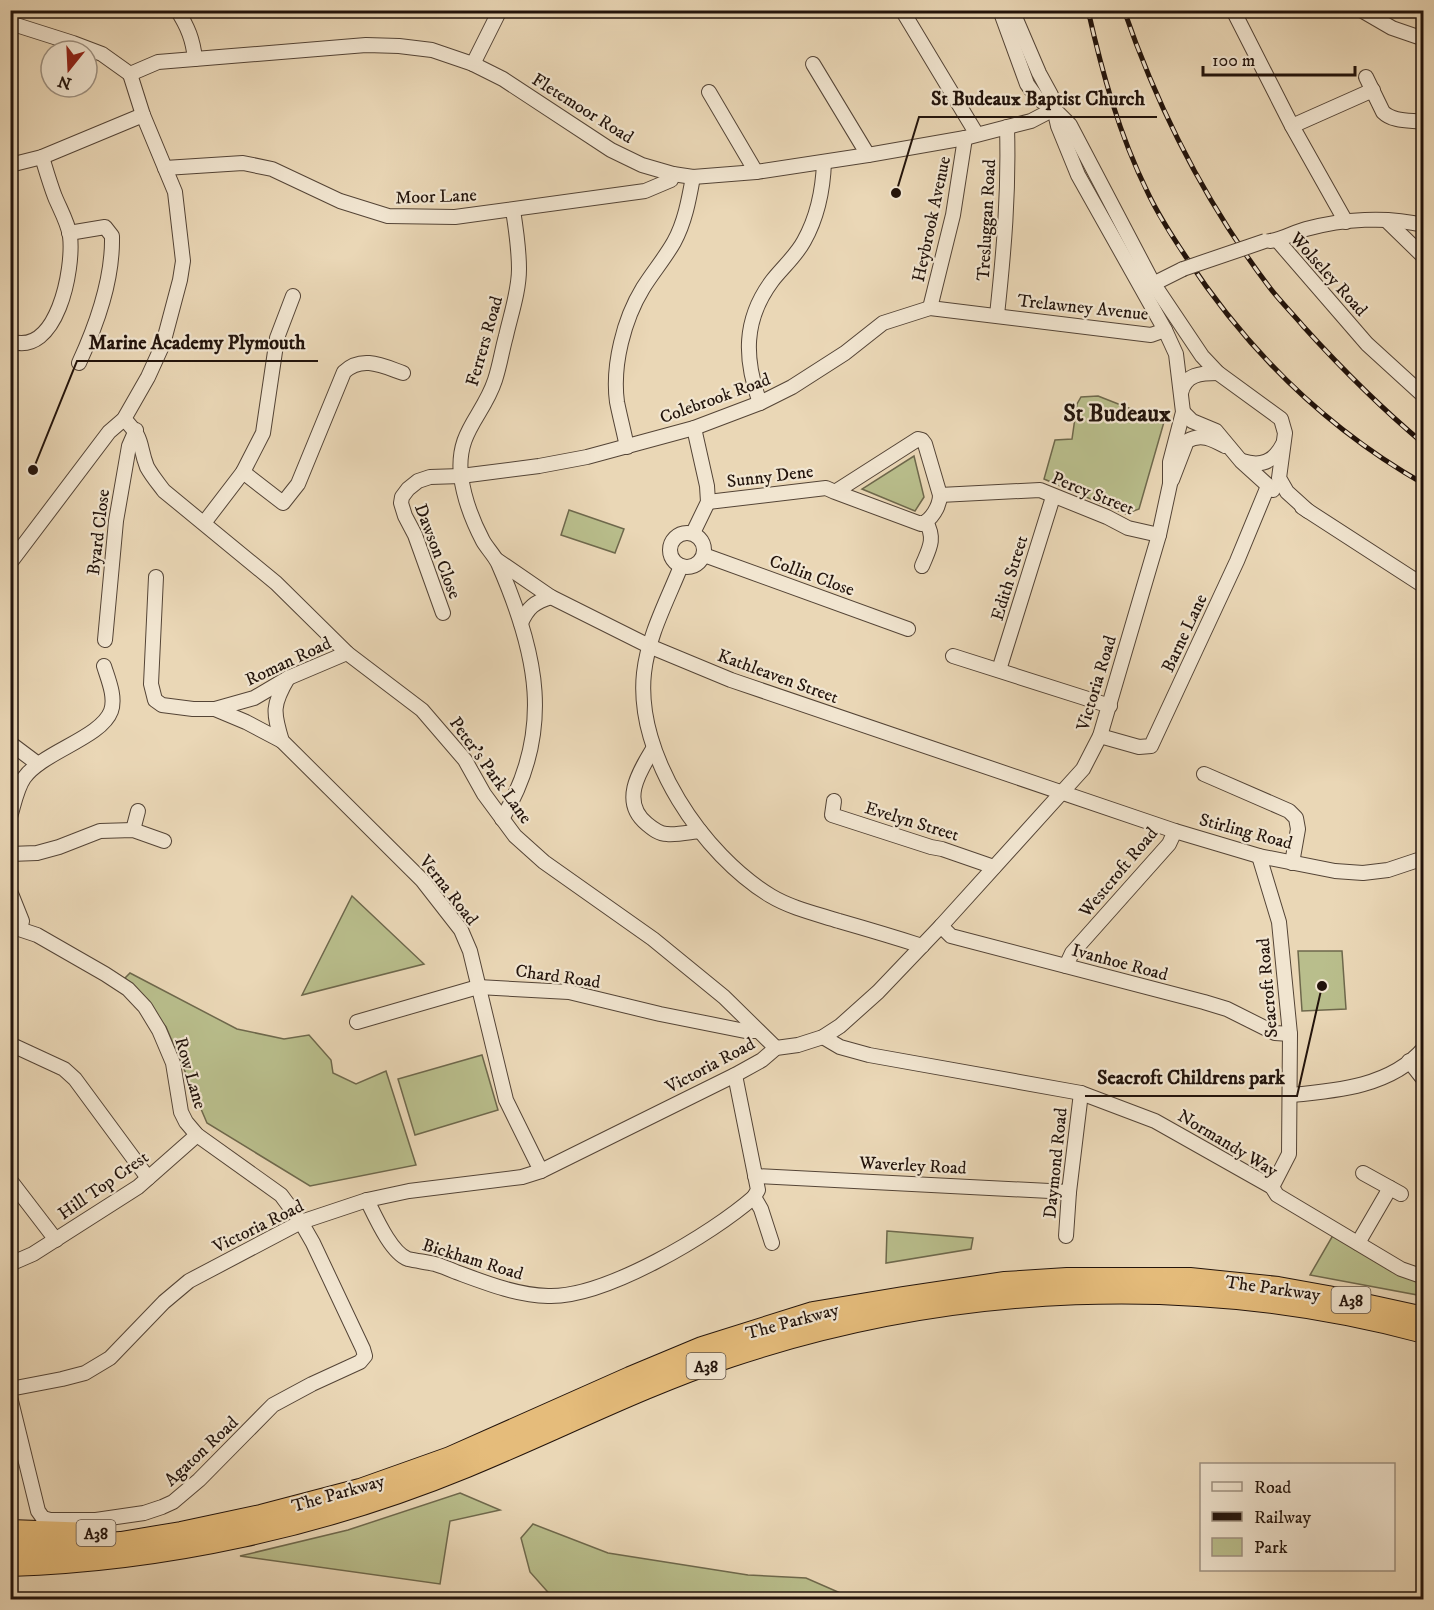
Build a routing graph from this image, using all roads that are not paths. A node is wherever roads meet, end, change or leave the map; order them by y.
1 (177, 10) edge
2 (500, 10) edge
3 (903, 10) edge
4 (1000, 10) edge
5 (1012, 10) edge
6 (1233, 10) edge
7 (1361, 10) edge
8 (10, 23) edge
9 (1424, 39) edge
10 (195, 59) junction
11 (474, 64) junction
12 (813, 64) dead end
13 (130, 74) junction
14 (709, 92) dead end
15 (1054, 109) junction
16 (143, 115) junction
17 (1424, 122) edge
18 (1292, 126) junction
19 (1007, 127) junction
20 (971, 136) junction
21 (868, 155) junction
22 (42, 157) junction
23 (824, 162) junction
24 (10, 165) edge
25 (165, 168) junction
26 (756, 172) junction
27 (673, 174) junction
28 (693, 177) junction
29 (513, 210) junction
30 (1387, 221) junction
31 (1346, 222) junction
32 (1424, 225) edge
33 (69, 233) junction
34 (1271, 241) junction
35 (1424, 257) edge
36 (1148, 286) junction
37 (293, 296) dead end
38 (930, 308) junction
39 (997, 315) junction
40 (1165, 330) junction
41 (10, 341) edge
42 (79, 363) dead end
43 (403, 373) dead end
44 (1218, 373) junction
45 (1180, 395) junction
46 (1424, 396) edge
47 (760, 403) junction
48 (1183, 412) junction
49 (124, 419) junction
50 (694, 428) junction
51 (136, 430) junction
52 (1284, 442) junction
53 (627, 447) junction
54 (1230, 448) junction
55 (1241, 461) junction
56 (243, 472) junction
57 (461, 476) junction
58 (1170, 484) junction
59 (1268, 486) junction
60 (835, 492) junction
61 (940, 495) junction
62 (1053, 497) junction
63 (708, 502) junction
64 (1308, 511) junction
65 (926, 522) junction
66 (204, 523) junction
67 (693, 533) junction
68 (1159, 535) junction
69 (704, 555) junction
70 (497, 560) junction
71 (10, 563) edge
72 (681, 566) junction
73 (922, 566) dead end
74 (156, 577) dead end
75 (1424, 586) edge
76 (551, 597) junction
77 (443, 613) dead end
78 (521, 623) junction
79 (908, 629) dead end
80 (105, 640) dead end
81 (649, 646) junction
82 (348, 653) junction
83 (953, 656) dead end
84 (105, 666) dead end
85 (999, 669) junction
86 (288, 678) junction
87 (1110, 706) junction
88 (215, 709) junction
89 (1100, 736) junction
90 (282, 741) junction
91 (10, 743) edge
92 (653, 749) junction
93 (38, 764) junction
94 (1207, 778) dead end
95 (1063, 791) junction
96 (834, 801) dead end
97 (138, 811) dead end
98 (10, 817) edge
99 (502, 819) junction
100 (133, 830) junction
101 (700, 831) junction
102 (1175, 831) junction
103 (164, 841) dead end
104 (10, 854) edge
105 (1259, 856) junction
106 (1424, 858) edge
107 (1292, 862) junction
108 (994, 867) junction
109 (10, 891) edge
110 (941, 926) junction
111 (15, 927) edge
112 (922, 946) junction
113 (1066, 966) junction
114 (478, 987) junction
115 (357, 1022) dead end
116 (756, 1031) junction
117 (1290, 1034) junction
118 (823, 1037) junction
119 (10, 1044) edge
120 (776, 1048) junction
121 (1424, 1048) edge
122 (1409, 1061) junction
123 (735, 1075) junction
124 (1424, 1080) edge
125 (1081, 1093) junction
126 (1291, 1095) junction
127 (197, 1135) junction
128 (541, 1171) junction
129 (1363, 1173) dead end
130 (755, 1176) junction
131 (148, 1178) junction
132 (10, 1180) edge
133 (1272, 1187) junction
134 (1069, 1192) junction
135 (754, 1197) junction
136 (367, 1200) junction
137 (301, 1222) junction
138 (1066, 1236) dead end
139 (56, 1240) junction
140 (772, 1243) dead end
141 (1358, 1244) junction
142 (10, 1264) edge
143 (1424, 1277) edge
144 (1424, 1317) edge
145 (1424, 1333) edge
146 (365, 1356) joint
147 (10, 1389) edge
148 (10, 1397) edge
149 (10, 1530) edge
150 (181, 1532) junction
151 (10, 1549) edge
152 (56, 1565) junction
153 (10, 1566) edge
154 (10, 1571) edge

1 - 10 street
2 - 11 street
3 - 20 street
4 - 15 street
5 - 15 street
6 - 18 street
7 - 9 street
8 - 13 street
10 - 11 street, Fletemoor Road
10 - 13 street, Fletemoor Road
11 - 27 street, Fletemoor Road
12 - 21 street
13 - 16 street
14 - 26 street
15 - 19 street, Fletemoor Road
15 - 36 street
16 - 22 street
16 - 25 street
17 - 18 street
18 - 31 street
19 - 20 street, Fletemoor Road
19 - 39 street, Tresluggan Road
20 - 21 street, Fletemoor Road
20 - 38 street, Heybrook Avenue
21 - 23 street, Fletemoor Road
22 - 24 street
22 - 33 street
23 - 26 street, Fletemoor Road
23 - 47 street
25 - 29 street, Moor Lane
25 - 49 street
26 - 28 street, Fletemoor Road
27 - 28 street, Fletemoor Road
27 - 29 street, Moor Lane
28 - 53 street
29 - 57 street, Ferrers Road
30 - 31 street
30 - 32 street
30 - 35 street
31 - 34 street
33 - 41 street
33 - 42 street
34 - 36 street, Wolseley Road, bridge
34 - 46 street, Wolseley Road
36 - 40 street
36 - 44 street
37 - 56 street
38 - 39 street, Colebrook Road
38 - 47 street, Colebrook Road
39 - 40 street, Trelawney Avenue
40 - 45 street
43 - 56 street
44 - 45 street
44 - 52 street
45 - 48 street, Victoria Road
47 - 50 street, Colebrook Road
48 - 54 street
48 - 58 street, Victoria Road
49 - 51 street, Peter's Park Lane
49 - 71 street
50 - 53 street, Colebrook Road
50 - 63 street
51 - 66 street, Peter's Park Lane
51 - 80 street, Byard Close
52 - 55 street
52 - 64 street
53 - 57 street, Colebrook Road
54 - 55 street
54 - 58 street, Victoria Road
55 - 59 street
56 - 66 street
57 - 70 street, Ferrers Road
57 - 77 street, Dawson Close
58 - 68 street, Victoria Road
59 - 64 street
59 - 89 street, Barne Lane
60 - 61 street, Sunny Dene
60 - 63 street, Sunny Dene
60 - 65 street, Sunny Dene
61 - 62 street, Percy Street
61 - 65 street
62 - 68 street, Percy Street
62 - 85 street, Edith Street
63 - 67 street
64 - 75 street
65 - 73 street
66 - 82 street, Peter's Park Lane
67 - 69 street
67 - 72 street
68 - 87 street, Victoria Road
69 - 72 street
69 - 79 street, Collin Close
70 - 76 street, Kathleaven Street
70 - 78 street
72 - 81 street
74 - 88 street, Roman Road
76 - 78 street
76 - 81 street, Kathleaven Street
78 - 99 street
81 - 92 street
81 - 95 street, Kathleaven Street
82 - 86 street, Roman Road
82 - 99 street, Peter's Park Lane
83 - 85 street
84 - 93 street
85 - 87 street
86 - 88 street, Roman Road
86 - 90 street
87 - 89 street, Victoria Road
88 - 90 street, Verna Road
89 - 95 street, Victoria Road
90 - 114 street, Verna Road
91 - 93 street
92 - 101 street
92 - 101 street
93 - 98 street
94 - 107 street
95 - 102 street, Stirling Road
95 - 108 street, Victoria Road
96 - 108 street, Evelyn Street
97 - 100 street
99 - 116 street, Peter's Park Lane
100 - 103 street
100 - 104 street
101 - 112 street
102 - 105 street, Stirling Road
102 - 113 street, Westcroft Road
105 - 107 street, Stirling Road
105 - 117 street, Seacroft Road
106 - 107 street, Stirling Road
108 - 110 street, Victoria Road
109 - 111 street
110 - 112 street, Victoria Road
110 - 113 street, Ivanhoe Road
111 - 127 street, Row Lane
112 - 118 street, Victoria Road
113 - 117 street, Ivanhoe Road
114 - 115 street, Chard Road
114 - 116 street, Chard Road
114 - 128 street, Verna Road
116 - 120 street, Peter's Park Lane
117 - 126 street, Seacroft Road
118 - 120 street, Victoria Road
118 - 125 street, Normandy Way
119 - 131 street
120 - 123 street, Victoria Road
121 - 122 street
122 - 124 street
122 - 126 street
123 - 128 street, Victoria Road
123 - 130 street
125 - 133 street, Normandy Way
125 - 134 street, Daymond Road
126 - 133 street, Seacroft Road
127 - 131 street, Hill Top Crest
127 - 137 street, Row Lane
128 - 136 street, Victoria Road
129 - 141 street
130 - 134 street, Waverley Road
130 - 135 street
131 - 139 street, Hill Top Crest
132 - 139 street
133 - 141 street, Normandy Way
134 - 138 street, Daymond Road
135 - 136 street, Bickham Road
135 - 140 street
136 - 137 street, Victoria Road
137 - 146 street, Row Lane
137 - 147 street, Victoria Road
139 - 142 street, Hill Top Crest
141 - 143 street, Normandy Way
144 - 150 highway, The Parkway / A38
145 - 152 highway, The Parkway / A38
146 - 148 street, Agaton Road
149 - 150 highway, A38
150 - 151 highway, The Parkway / A38
152 - 153 highway, The Parkway / A38
152 - 154 highway, A38

